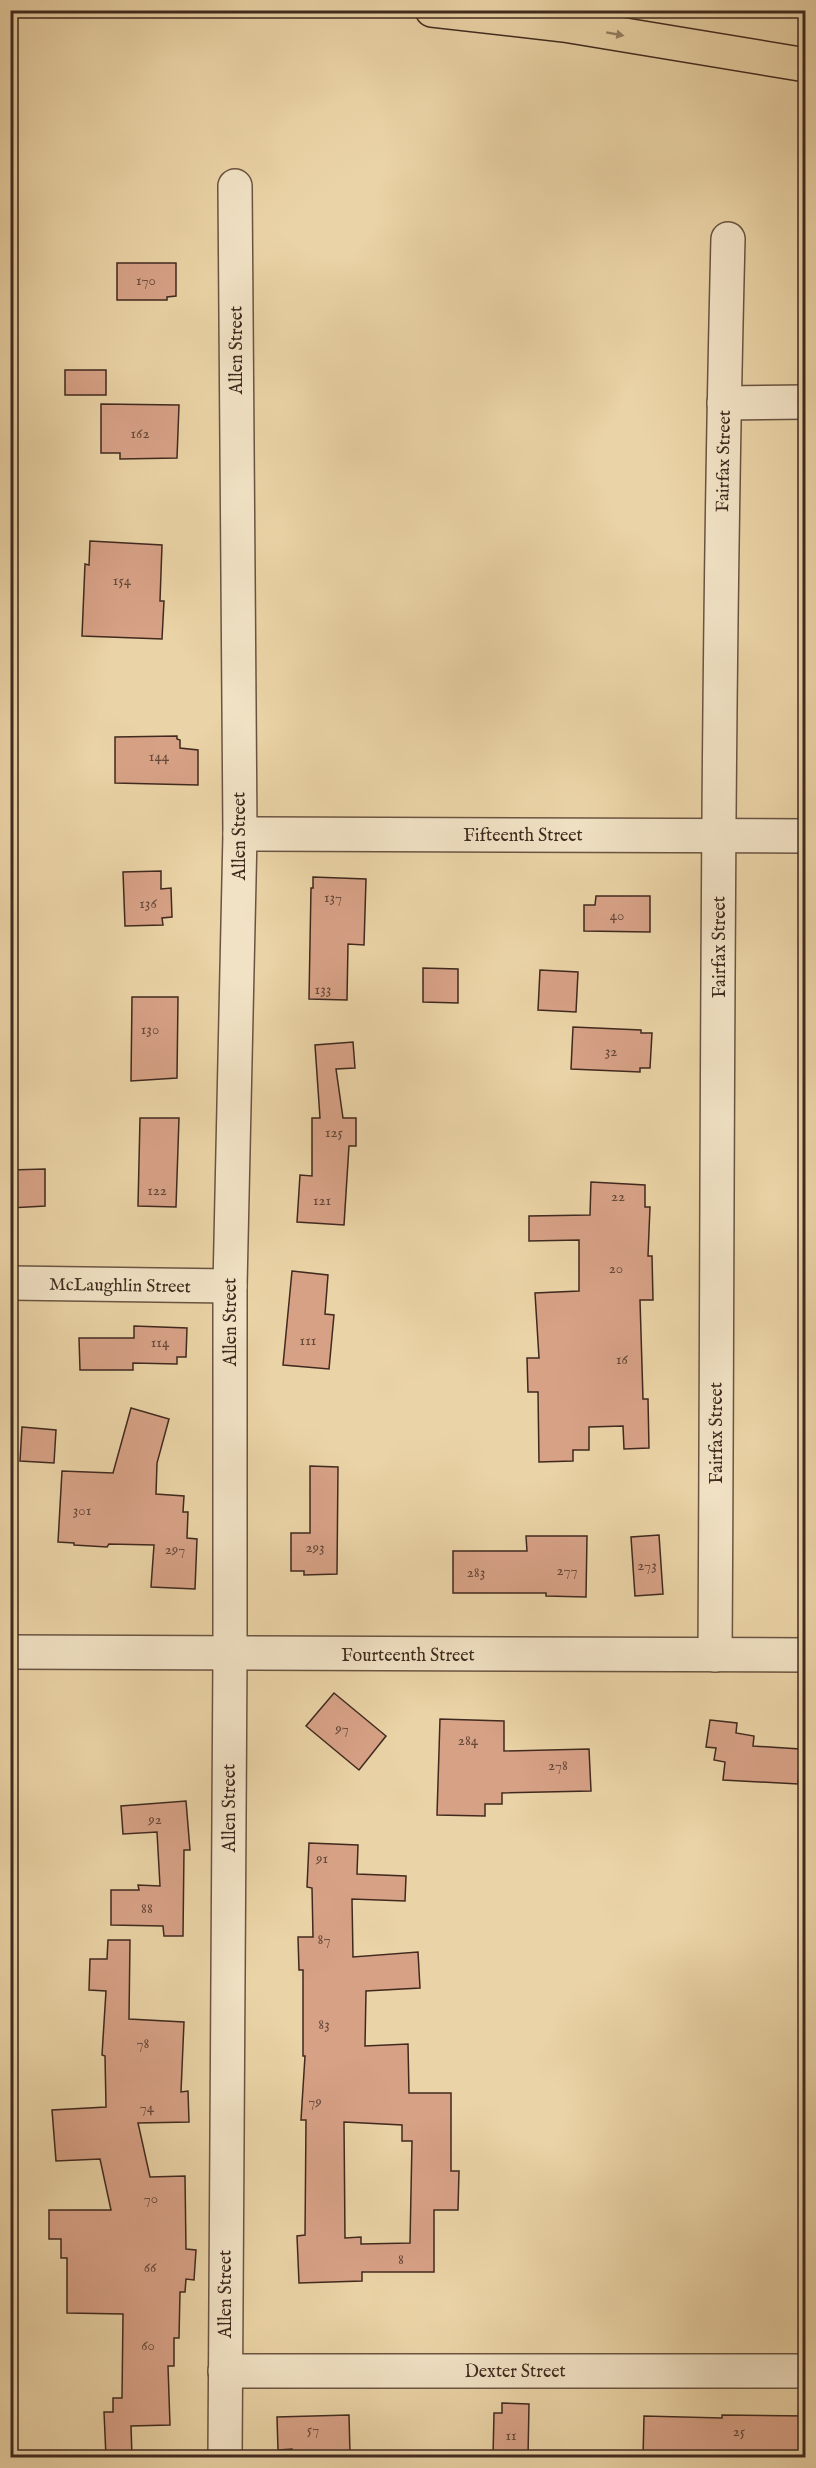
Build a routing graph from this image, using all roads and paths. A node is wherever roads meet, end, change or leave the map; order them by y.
1 (432, 10) edge
2 (806, 65) edge
3 (235, 186) dead end
4 (728, 239) dead end
5 (806, 402) edge
6 (724, 403) junction
7 (240, 834) junction
8 (720, 836) junction
9 (806, 836) edge
10 (10, 1283) edge
11 (230, 1286) junction
12 (10, 1652) edge
13 (230, 1655) junction
14 (715, 1655) junction
15 (806, 1655) edge
16 (225, 2371) junction
17 (806, 2371) edge
18 (225, 2457) edge

1 -> 2 highway
3 - 7 street, Allen Street
4 - 6 street, Fairfax Street
5 - 6 street
6 - 8 street, Fairfax Street
7 - 8 street, Fifteenth Street
7 - 11 street, Allen Street
8 - 9 street, Fifteenth Street
8 - 14 street, Fairfax Street
10 - 11 street, McLaughlin Street
11 - 13 street, Allen Street
12 - 13 street, Fourteenth Street
13 - 14 street, Fourteenth Street
13 - 16 street, Allen Street
14 - 15 street, Fourteenth Street
16 - 17 street, Dexter Street
16 - 18 street, Allen Street

